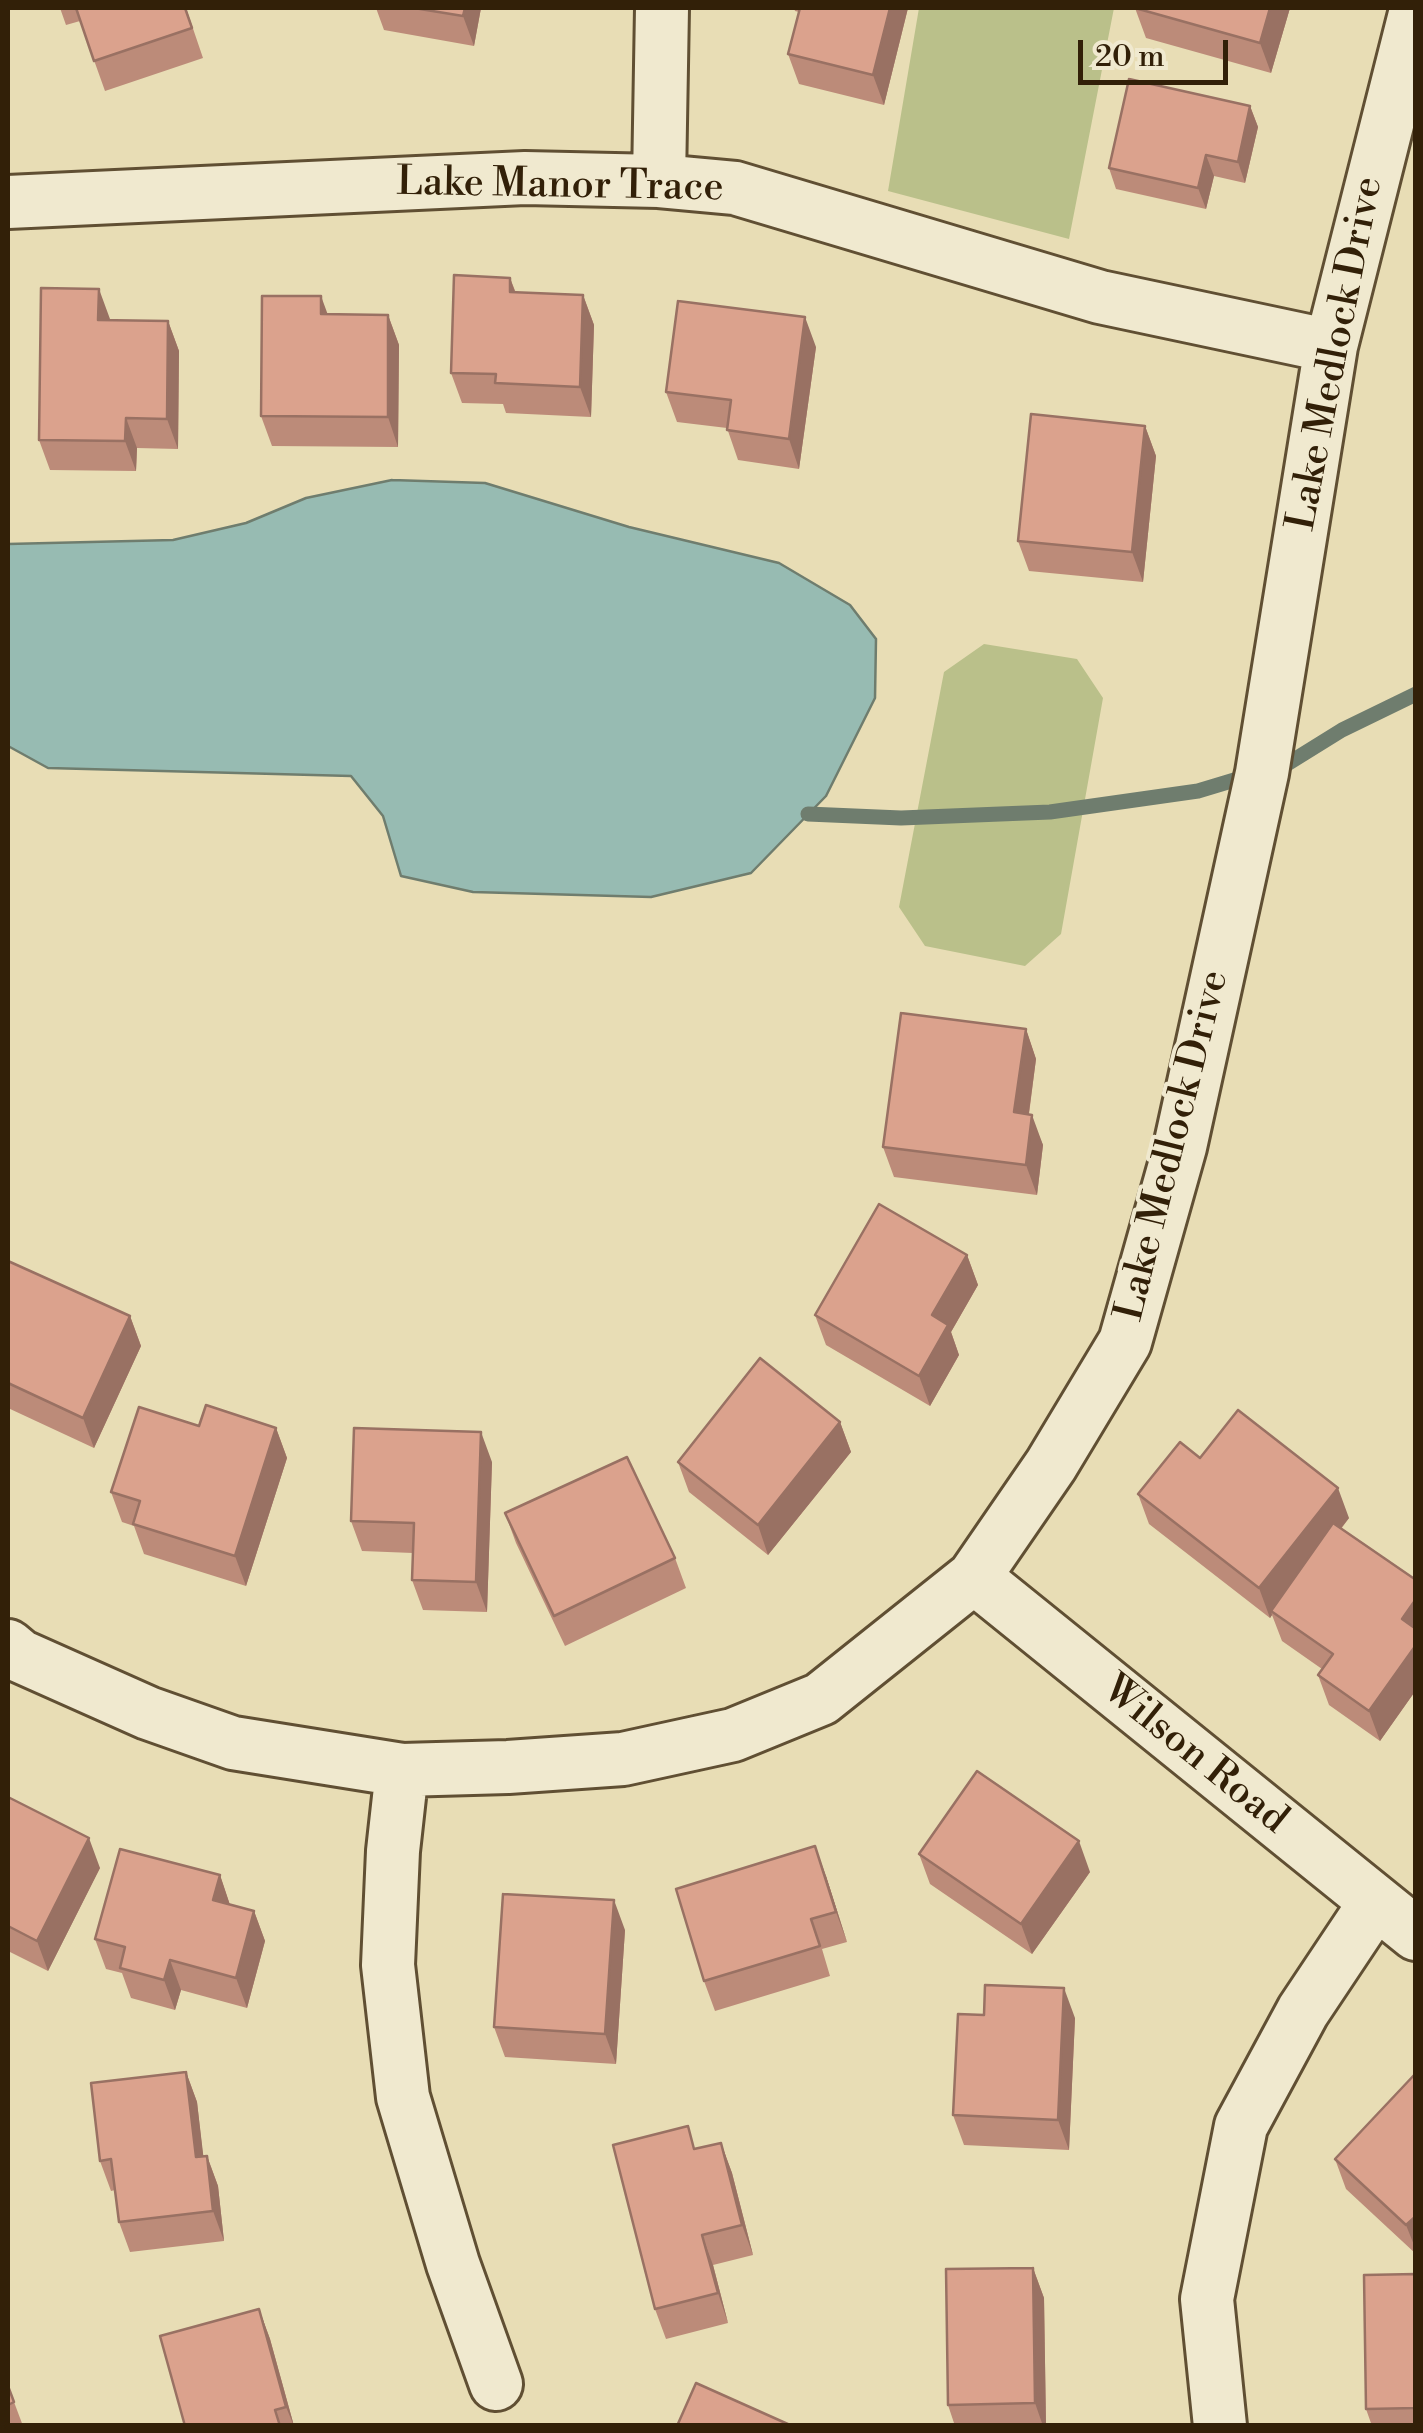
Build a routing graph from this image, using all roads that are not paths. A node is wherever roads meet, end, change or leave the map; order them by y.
1 (662, 8) edge
2 (1416, 10) edge
3 (659, 181) junction
4 (8, 202) edge
5 (1331, 346) junction
6 (974, 1577) junction
7 (8, 1646) edge
8 (402, 1770) junction
9 (1395, 1918) edge
10 (496, 2384) dead end
11 (1220, 2426) edge

1 - 3 street
2 - 5 street, Lake Medlock Drive
3 - 4 street, Lake Manor Trace
3 - 5 street, Lake Manor Trace
5 - 6 street, Lake Medlock Drive
6 - 8 street, Lake Medlock Drive
6 - 9 street, Wilson Road
7 - 8 street, Lake Medlock Drive
8 - 10 street
9 - 11 street

